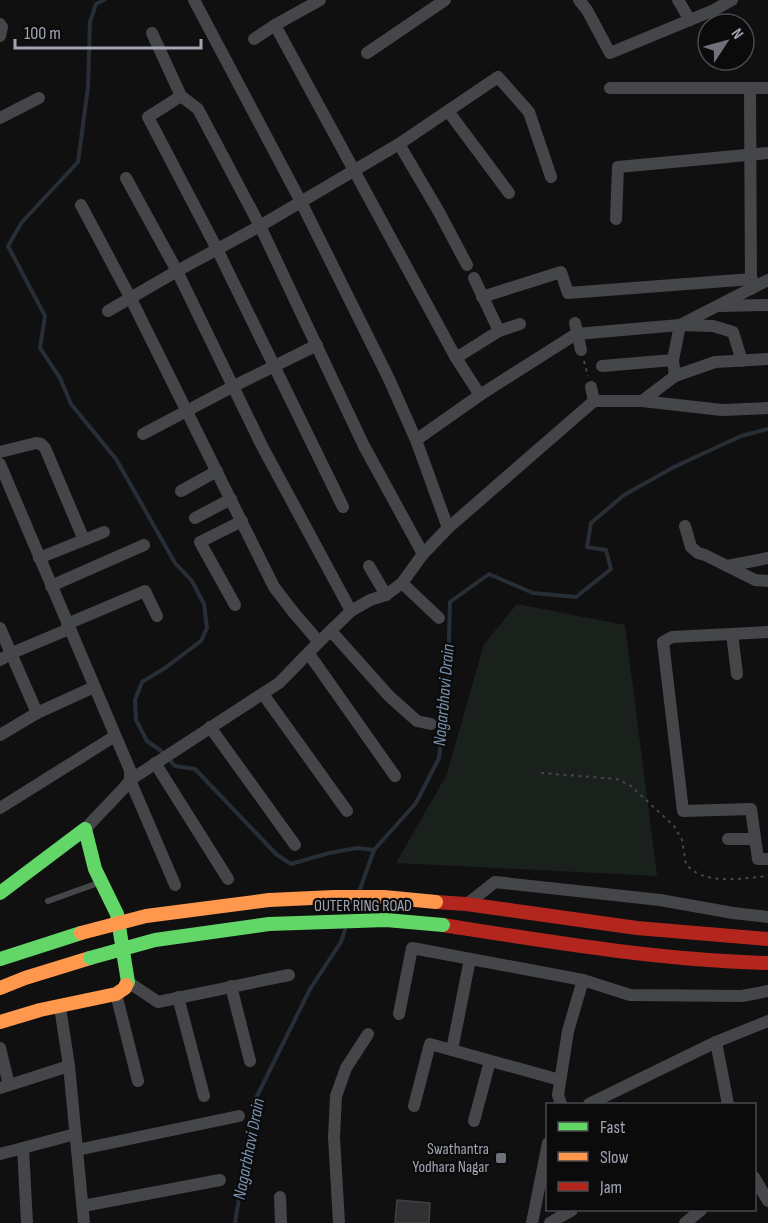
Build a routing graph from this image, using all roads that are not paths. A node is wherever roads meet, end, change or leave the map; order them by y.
1 (194, 0) edge
2 (320, 0) edge
3 (445, 0) edge
4 (579, 0) edge
5 (678, 0) edge
6 (732, 0) edge
7 (690, 20) junction
8 (0, 24) edge
9 (274, 25) junction
10 (152, 33) dead end
11 (0, 36) edge
12 (254, 39) dead end
13 (367, 53) dead end
14 (610, 88) dead end
15 (750, 88) junction
16 (768, 88) edge
17 (181, 96) junction
18 (39, 98) dead end
19 (448, 111) junction
20 (0, 118) edge
21 (399, 144) junction
22 (768, 153) edge
23 (750, 154) junction
24 (354, 171) junction
25 (551, 177) dead end
26 (126, 178) dead end
27 (509, 193) dead end
28 (301, 202) junction
29 (81, 205) dead end
30 (616, 219) dead end
31 (260, 226) junction
32 (218, 249) junction
33 (467, 265) dead end
34 (177, 271) junction
35 (474, 278) dead end
36 (768, 280) edge
37 (751, 284) junction
38 (482, 297) junction
39 (131, 298) junction
40 (768, 305) edge
41 (716, 306) junction
42 (108, 311) dead end
43 (520, 324) dead end
44 (680, 325) junction
45 (576, 328) junction
46 (499, 331) junction
47 (317, 345) junction
48 (581, 350) road end
49 (456, 358) junction
50 (768, 359) edge
51 (673, 360) junction
52 (742, 361) junction
53 (275, 366) junction
54 (602, 366) dead end
55 (675, 376) junction
56 (232, 387) junction
57 (591, 387) road end
58 (480, 395) junction
59 (594, 401) junction
60 (642, 401) junction
61 (768, 408) edge
62 (186, 411) junction
63 (142, 434) dead end
64 (416, 440) junction
65 (0, 452) edge
66 (0, 464) edge
67 (217, 471) junction
68 (5, 490) edge
69 (181, 491) dead end
70 (231, 499) junction
71 (344, 507) dead end
72 (195, 518) dead end
73 (242, 521) junction
74 (685, 526) dead end
75 (448, 528) junction
76 (104, 532) dead end
77 (84, 540) junction
78 (144, 544) dead end
79 (423, 554) junction
80 (39, 558) junction
81 (768, 558) edge
82 (369, 566) dead end
83 (727, 566) junction
84 (768, 581) edge
85 (402, 583) junction
86 (51, 586) junction
87 (386, 595) junction
88 (235, 605) dead end
89 (351, 611) junction
90 (157, 616) dead end
91 (439, 618) dead end
92 (68, 627) junction
93 (0, 628) edge
94 (331, 631) junction
95 (768, 632) edge
96 (732, 634) junction
97 (319, 642) junction
98 (12, 653) junction
99 (309, 654) junction
100 (0, 660) edge
101 (737, 674) dead end
102 (94, 687) junction
103 (262, 694) junction
104 (38, 713) junction
105 (431, 724) dead end
106 (210, 727) junction
107 (0, 735) edge
108 (115, 736) junction
109 (156, 762) junction
110 (395, 776) dead end
111 (130, 780) junction
112 (0, 808) edge
113 (347, 811) dead end
114 (85, 829) junction
115 (728, 839) dead end
116 (755, 839) junction
117 (295, 845) dead end
118 (768, 859) edge
119 (228, 879) dead end
120 (102, 882) junction
121 (175, 885) dead end
122 (0, 893) edge
123 (48, 901) dead end
124 (466, 904) junction
125 (768, 917) edge
126 (768, 939) edge
127 (0, 959) edge
128 (471, 959) junction
129 (768, 963) edge
130 (289, 975) dead end
131 (582, 980) junction
132 (128, 982) junction
133 (231, 986) junction
134 (0, 988) edge
135 (768, 991) edge
136 (116, 994) junction
137 (178, 997) junction
138 (60, 1007) junction
139 (399, 1014) dead end
140 (768, 1021) edge
141 (0, 1022) edge
142 (368, 1034) dead end
143 (716, 1042) junction
144 (0, 1047) edge
145 (452, 1050) junction
146 (250, 1061) dead end
147 (490, 1061) junction
148 (69, 1065) junction
149 (560, 1080) junction
150 (138, 1081) dead end
151 (4, 1086) edge
152 (204, 1096) dead end
153 (561, 1103) edge
154 (591, 1103) edge
155 (728, 1103) edge
156 (414, 1106) dead end
157 (239, 1116) dead end
158 (474, 1121) dead end
159 (75, 1134) junction
160 (22, 1148) junction
161 (77, 1150) junction
162 (546, 1153) edge
163 (0, 1154) edge
164 (220, 1180) dead end
165 (756, 1180) edge
166 (280, 1197) dead end
167 (768, 1201) edge
168 (83, 1206) junction
169 (569, 1211) edge
170 (699, 1211) edge
171 (27, 1223) edge
172 (84, 1223) edge
173 (281, 1223) edge
174 (339, 1223) edge
175 (532, 1223) edge
176 (550, 1223) edge
177 (685, 1223) edge

1 - 28 street
2 - 9 street
3 - 13 street
4 - 7 street
5 - 7 street
6 - 7 street
8 - 11 street
9 - 12 street
9 - 24 street
10 - 17 street
14 - 15 street
15 - 16 street
15 - 23 street
17 - 31 street
17 - 32 street
18 - 20 street
19 - 21 street
19 - 25 street
19 - 27 street
21 - 24 street
21 - 33 street
22 - 23 street
23 - 30 street
23 - 37 street
24 - 28 street
24 - 49 street
26 - 34 street
28 - 31 street
28 - 64 street
29 - 39 street
31 - 32 street
31 - 47 street
32 - 34 street
32 - 53 street
34 - 39 street
34 - 56 street
35 - 38 street
36 - 37 street
37 - 38 street
37 - 41 street
38 - 46 street
39 - 42 street
39 - 62 street
40 - 41 street
41 - 44 street
43 - 46 street
44 - 45 street
44 - 51 street
44 - 52 street
45 - 48 street
45 - 58 street
46 - 49 street
47 - 53 street
47 - 79 street
49 - 58 street
50 - 52 street
51 - 54 street
51 - 55 street
52 - 55 street
53 - 56 street
53 - 71 street
55 - 60 street
56 - 62 street
56 - 89 street
57 - 59 street
58 - 64 street
59 - 60 street
59 - 75 street
60 - 61 street
62 - 63 street
62 - 67 street
64 - 75 street
65 - 77 street
66 - 68 street
67 - 69 street
67 - 70 street
68 - 80 street
70 - 72 street
70 - 73 street
73 - 88 street
73 - 97 street
74 - 83 street
75 - 79 street
76 - 77 street
77 - 80 street
78 - 86 street
79 - 85 street
80 - 86 street
81 - 83 street
82 - 87 street
83 - 84 street
85 - 87 street
85 - 91 street
86 - 92 street
87 - 89 street
89 - 94 street
90 - 92 street
92 - 98 street
92 - 102 street
93 - 98 street
94 - 97 street
94 - 105 street
95 - 96 street
96 - 101 street
96 - 116 street
97 - 99 street
98 - 100 street
98 - 104 street
99 - 103 street
99 - 110 street
102 - 104 street
102 - 108 street
103 - 106 street
103 - 113 street
104 - 107 street
106 - 109 street
106 - 117 street
108 - 111 street
108 - 112 street
109 - 111 street
109 - 119 street
111 - 114 street
111 - 121 street
114 - 120 main road
114 - 122 main road
115 - 116 street
116 - 118 street
120 - 123 lane
120 - 132 main road
124 - 125 street
124 - 126 main road, OUTER RING ROAD
124 - 127 main road, OUTER RING ROAD, bridge
128 - 131 street
128 - 139 street
128 - 145 street
129 - 134 main road, OUTER RING ROAD, bridge
130 - 133 street
131 - 135 street
131 - 149 street
132 - 136 main road
132 - 137 street
133 - 137 street
133 - 146 street
136 - 138 main road
136 - 150 street
137 - 152 street
138 - 141 main road
138 - 148 street
140 - 143 street
142 - 174 street
143 - 154 street
143 - 155 street
144 - 151 street
145 - 147 street
145 - 156 street
147 - 149 street
147 - 158 street
148 - 151 street
148 - 159 street
149 - 153 street
157 - 161 street
159 - 160 street
159 - 161 street
160 - 163 street
160 - 171 street
161 - 168 street
162 - 175 street
164 - 168 street
165 - 167 street
166 - 173 street
168 - 172 street
169 - 176 street
170 - 177 street

